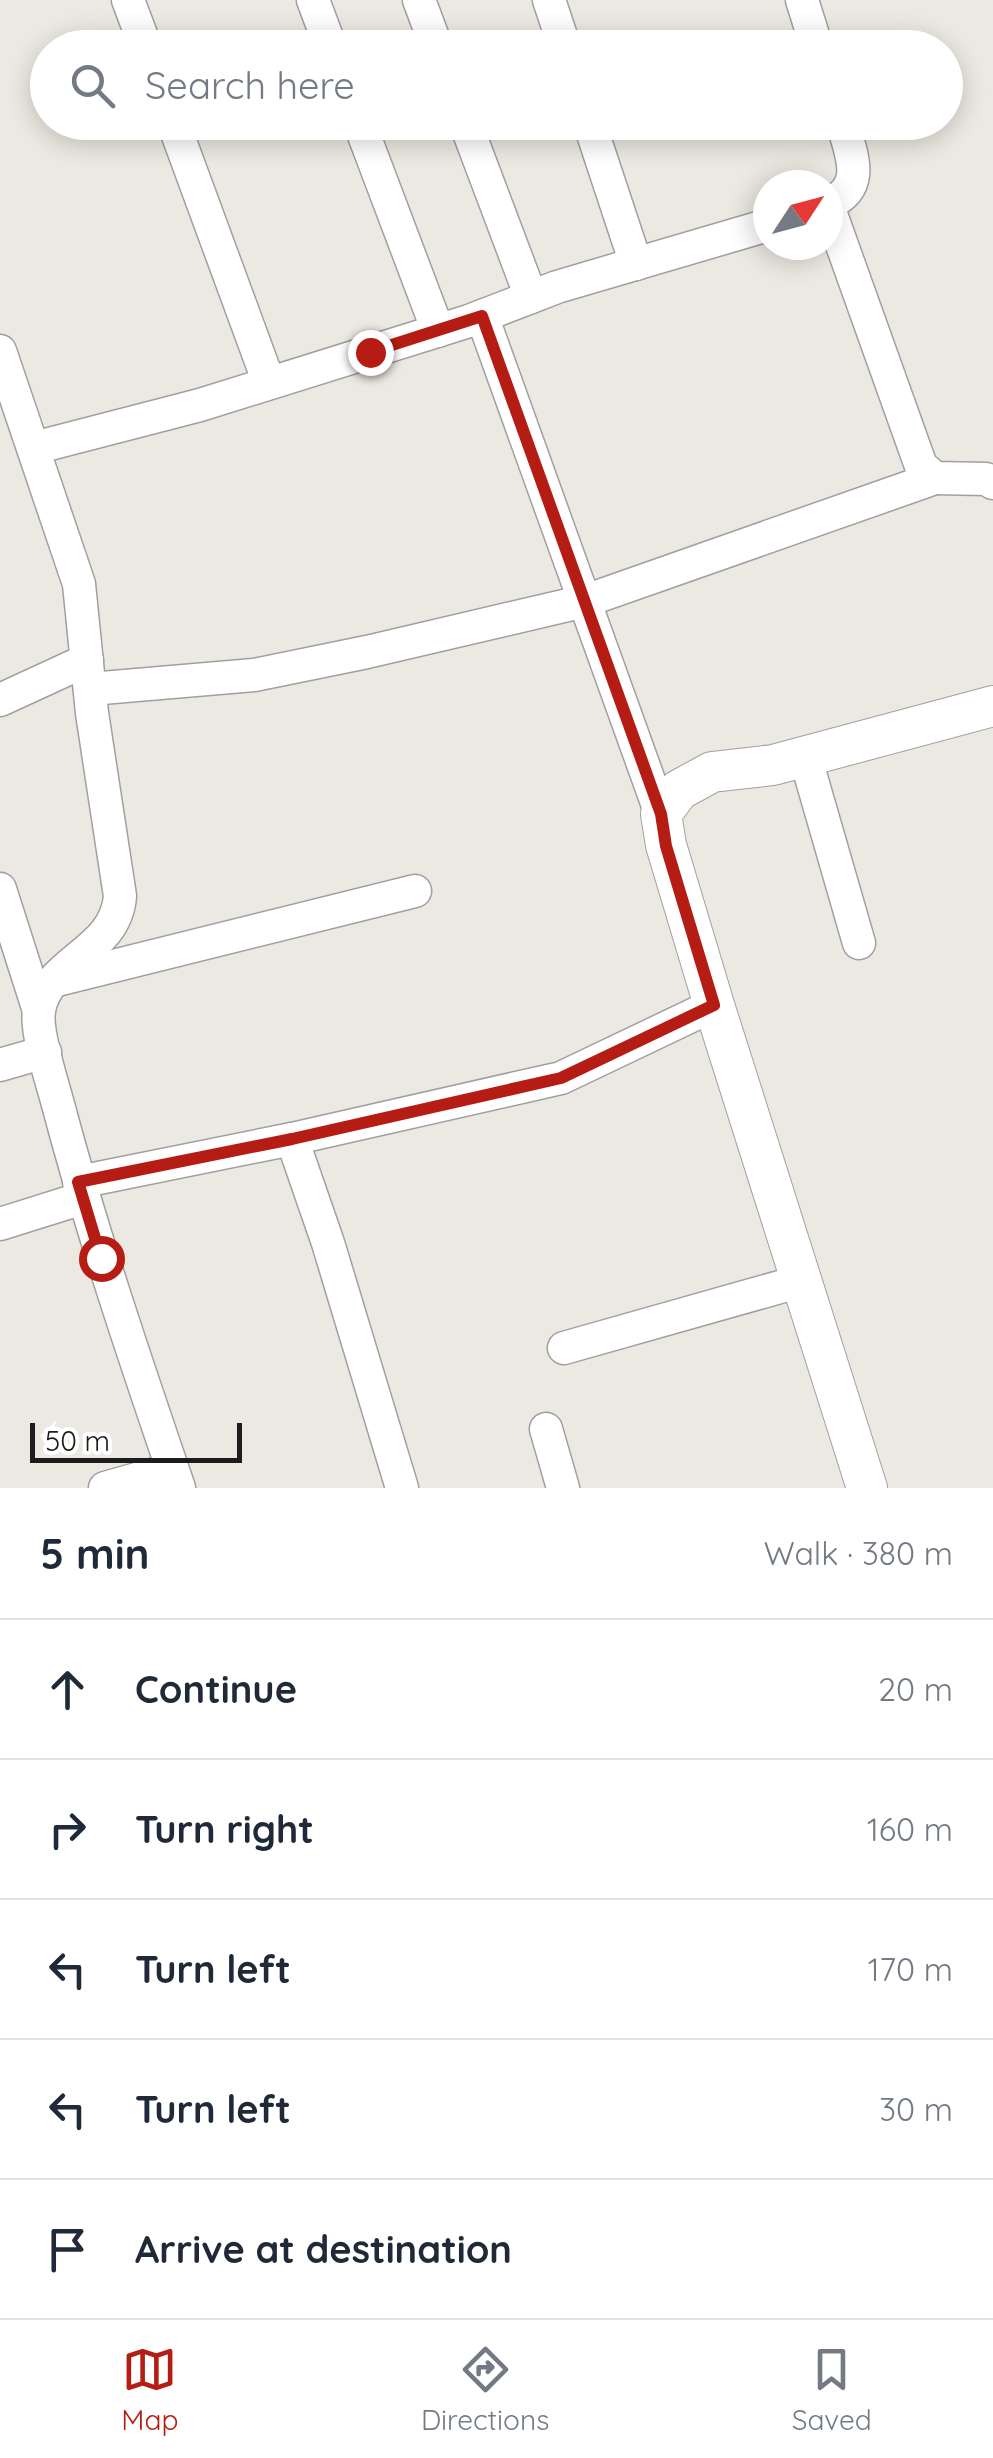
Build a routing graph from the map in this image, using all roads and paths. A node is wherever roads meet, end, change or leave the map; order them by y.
1 (128, 0) edge
2 (313, 0) edge
3 (419, 0) edge
4 (549, 0) edge
5 (802, 0) edge
6 (139, 30) edge
7 (324, 30) edge
8 (430, 30) edge
9 (559, 30) edge
10 (811, 30) edge
11 (180, 140) edge
12 (366, 140) edge
13 (472, 140) edge
14 (595, 140) edge
15 (847, 140) edge
16 (843, 197) edge
17 (753, 229) edge
18 (843, 247) edge
19 (636, 264) junction
20 (531, 297) junction
21 (482, 316) junction
22 (438, 331) junction
23 (0, 351) edge
24 (269, 383) junction
25 (34, 448) junction
26 (935, 478) junction
27 (993, 483) edge
28 (584, 600) junction
29 (88, 675) junction
30 (0, 700) edge
31 (993, 706) edge
32 (805, 756) junction
33 (661, 814) junction
34 (0, 890) edge
35 (414, 891) dead end
36 (859, 942) dead end
37 (52, 981) junction
38 (714, 1005) junction
39 (38, 1011) junction
40 (44, 1052) junction
41 (0, 1065) edge
42 (292, 1139) junction
43 (81, 1190) junction
44 (0, 1224) edge
45 (800, 1281) junction
46 (564, 1348) dead end
47 (546, 1428) dead end
48 (175, 1478) edge
49 (105, 1488) edge
50 (402, 1488) edge
51 (564, 1488) edge
52 (867, 1488) edge

1 - 6 street
2 - 7 street
3 - 8 street
4 - 9 street
5 - 10 street
11 - 24 street
12 - 22 street
13 - 20 street
14 - 19 street
15 - 16 street
17 - 19 street
18 - 26 street
19 - 20 street
20 - 21 street
21 - 22 street
21 - 28 street
22 - 24 street
23 - 25 street
24 - 25 street
25 - 29 street
26 - 27 street
26 - 28 street
28 - 29 street
28 - 33 street
29 - 30 street
29 - 37 street
31 - 32 street
32 - 33 street
32 - 36 street
33 - 38 street
34 - 39 street
35 - 37 street
37 - 39 street
38 - 42 street
38 - 45 street
39 - 40 street
40 - 41 street
40 - 43 street
42 - 43 street
42 - 50 street
43 - 44 street
43 - 48 street
45 - 46 street
45 - 52 street
47 - 51 street
48 - 49 street

